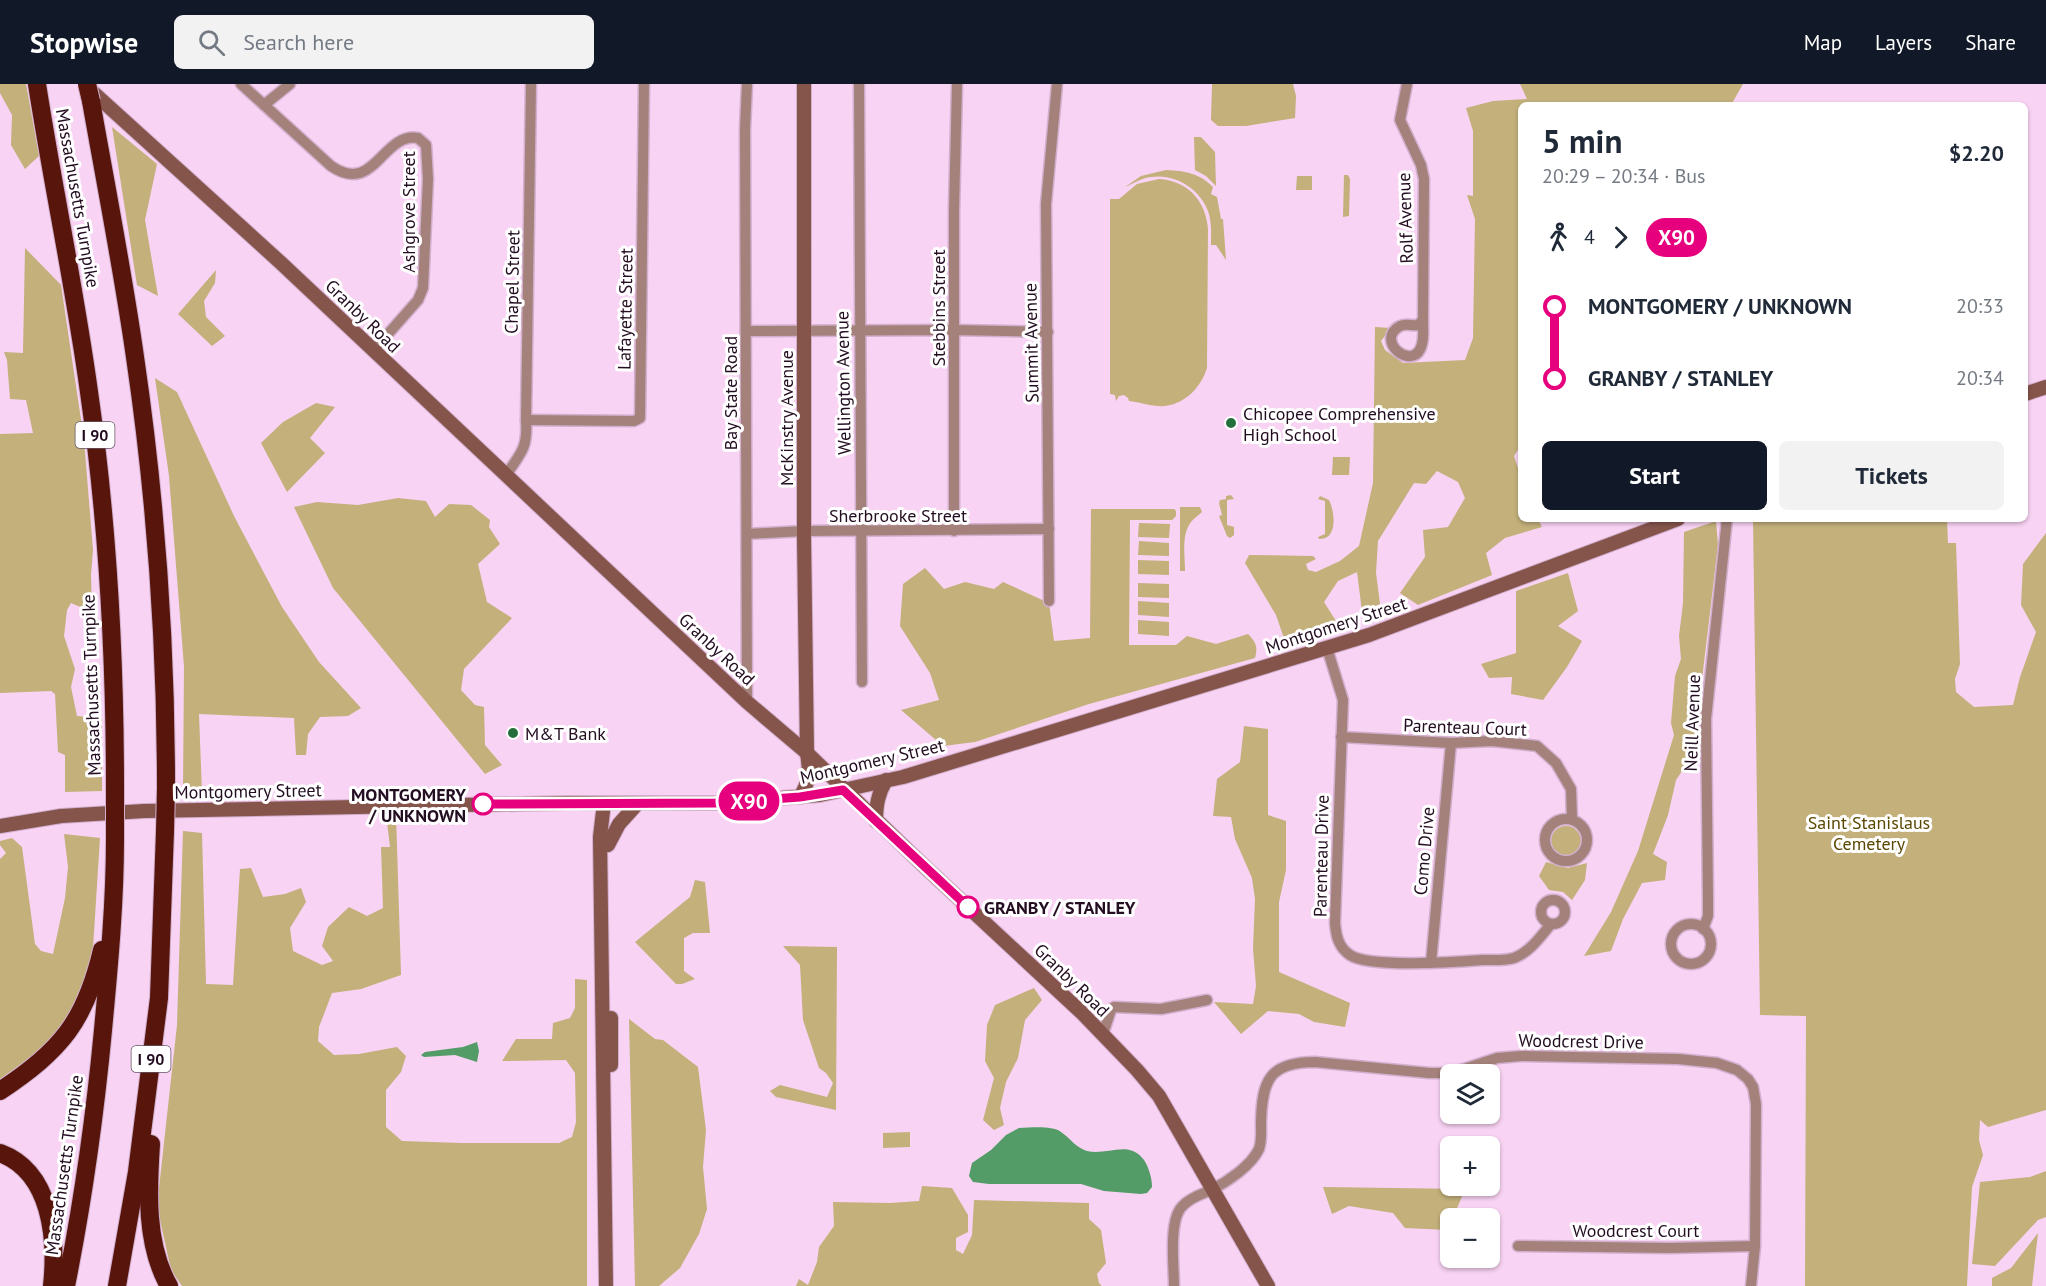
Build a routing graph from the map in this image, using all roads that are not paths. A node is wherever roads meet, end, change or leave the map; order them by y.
1 (37, 84) edge
2 (241, 84) edge
3 (290, 84) edge
4 (531, 84) edge
5 (644, 84) edge
6 (747, 84) edge
7 (804, 84) edge
8 (859, 84) edge
9 (957, 84) edge
10 (1057, 84) edge
11 (1407, 84) edge
12 (87, 90) edge
13 (264, 105) junction
14 (1423, 320) dead end
15 (954, 330) junction
16 (746, 331) junction
17 (803, 331) junction
18 (859, 331) junction
19 (1048, 332) junction
20 (373, 351) junction
21 (2046, 387) edge
22 (2028, 393) edge
23 (526, 420) junction
24 (506, 475) junction
25 (1670, 522) edge
26 (1728, 522) edge
27 (1049, 529) junction
28 (804, 531) junction
29 (861, 531) junction
30 (954, 531) junction
31 (747, 534) junction
32 (1049, 601) dead end
33 (1327, 648) junction
34 (862, 682) dead end
35 (747, 702) junction
36 (1341, 737) junction
37 (1451, 743) junction
38 (807, 753) junction
39 (886, 780) junction
40 (843, 790) junction
41 (800, 797) junction
42 (639, 802) junction
43 (604, 803) junction
44 (1572, 819) junction
45 (876, 821) junction
46 (0, 826) edge
47 (608, 844) junction
48 (113, 901) junction
49 (1551, 924) dead end
50 (1704, 929) dead end
51 (1431, 963) junction
52 (159, 998) junction
53 (1207, 1000) dead end
54 (1102, 1034) junction
55 (0, 1091) edge
56 (0, 1154) edge
57 (1213, 1189) junction
58 (1518, 1246) dead end
59 (1755, 1246) junction
60 (52, 1286) edge
61 (66, 1286) edge
62 (117, 1286) edge
63 (169, 1286) edge
64 (606, 1286) edge
65 (615, 1286) edge
66 (1174, 1286) edge
67 (1268, 1286) edge
68 (1751, 1286) edge

1 - 48 highway, Massachusetts Turnpike / I 90, bridge
2 - 13 street, Ashgrove Street
3 - 13 street
4 - 23 street, Chapel Street
5 - 23 street, Lafayette Street
6 - 16 street, Bay State Road
7 - 17 main road, McKinstry Avenue
8 - 18 street, Wellington Avenue
9 - 15 street, Stebbins Street
10 - 19 street, Summit Avenue
11 - 14 street, Rolf Avenue
12 - 20 main road, Granby Road
12 - 52 highway, Massachusetts Turnpike / I 90, bridge
13 - 20 street, Ashgrove Street
15 - 18 street
15 - 19 street
15 - 30 street, Stebbins Street
16 - 17 street
16 - 31 street, Bay State Road
17 - 18 street
17 - 28 main road, McKinstry Avenue
18 - 29 street, Wellington Avenue
19 - 27 street, Summit Avenue
20 - 24 main road, Granby Road
21 - 22 main road
23 - 24 street, Chapel Street
24 - 35 main road, Granby Road
25 - 33 main road, Montgomery Street
26 - 50 street, Neill Avenue
27 - 30 street, Sherbrooke Street
27 - 32 street, Summit Avenue
28 - 29 street, Sherbrooke Street
28 - 31 street, Sherbrooke Street
28 - 38 main road, McKinstry Avenue
29 - 30 street, Sherbrooke Street
29 - 34 street, Wellington Avenue
31 - 35 street, Bay State Road
33 - 36 street, Parenteau Drive
33 - 39 main road, Montgomery Street
35 - 38 main road, Granby Road
36 - 37 street, Parenteau Court
36 - 51 street, Parenteau Drive
37 - 44 street, Parenteau Court
37 - 51 street, Como Drive
38 - 40 main road, Granby Road
38 - 41 main road, McKinstry Avenue
39 - 40 main road, Montgomery Street
39 - 45 main road
40 - 41 main road, Montgomery Street
40 - 45 main road, Granby Road
41 - 42 main road, Montgomery Street
42 - 43 main road, Montgomery Street
42 - 47 main road
43 - 46 main road, Montgomery Street
43 - 47 main road
43 - 64 main road
44 - 44 street
45 - 54 main road, Granby Road
47 - 65 main road
48 - 55 highway
48 - 61 highway, Massachusetts Turnpike / I 90
49 - 51 street, Parenteau Drive
52 - 62 highway, Massachusetts Turnpike / I 90
52 - 63 highway
53 - 54 street
54 - 57 main road, Granby Road
56 - 60 highway
57 - 59 street, Woodcrest Drive
57 - 66 street, Woodcrest Drive
57 - 67 main road, Granby Road
58 - 59 street, Woodcrest Court
59 - 68 street, Woodcrest Drive

